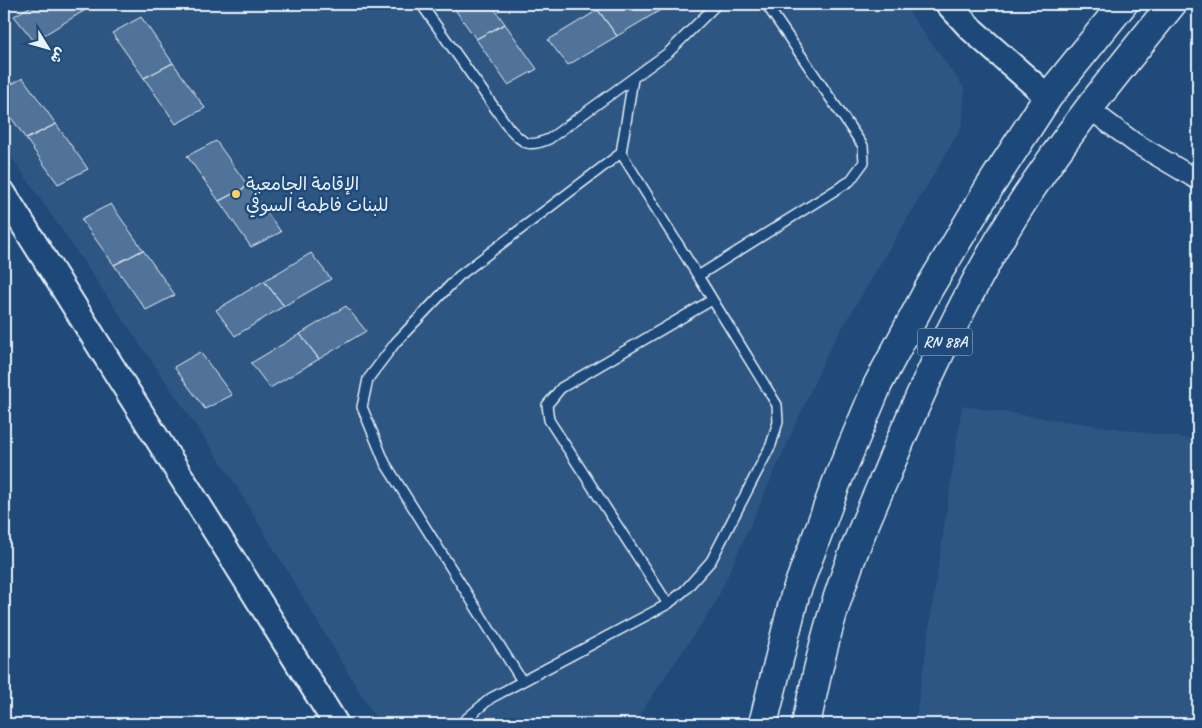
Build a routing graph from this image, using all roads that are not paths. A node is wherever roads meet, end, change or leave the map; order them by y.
1 (421, 4) edge
2 (717, 4) edge
3 (766, 4) edge
4 (948, 4) edge
5 (1123, 4) edge
6 (1172, 4) edge
7 (633, 79) junction
8 (1048, 97) junction
9 (1088, 108) junction
10 (621, 153) junction
11 (1198, 180) edge
12 (4, 194) edge
13 (698, 276) junction
14 (712, 300) junction
15 (668, 604) junction
16 (522, 682) junction
17 (336, 724) edge
18 (460, 724) edge
19 (763, 724) edge
20 (806, 724) edge

1 - 7 lane
2 - 7 lane
3 - 13 lane
4 - 8 street
5 - 8 highway
6 - 9 highway, RN 88A
7 - 10 lane
8 - 19 highway
9 - 11 street
9 - 20 highway, RN 88A
10 - 13 lane
10 - 16 lane
12 - 17 street
13 - 14 lane
14 - 15 lane
14 - 15 lane
15 - 16 lane
16 - 18 lane

